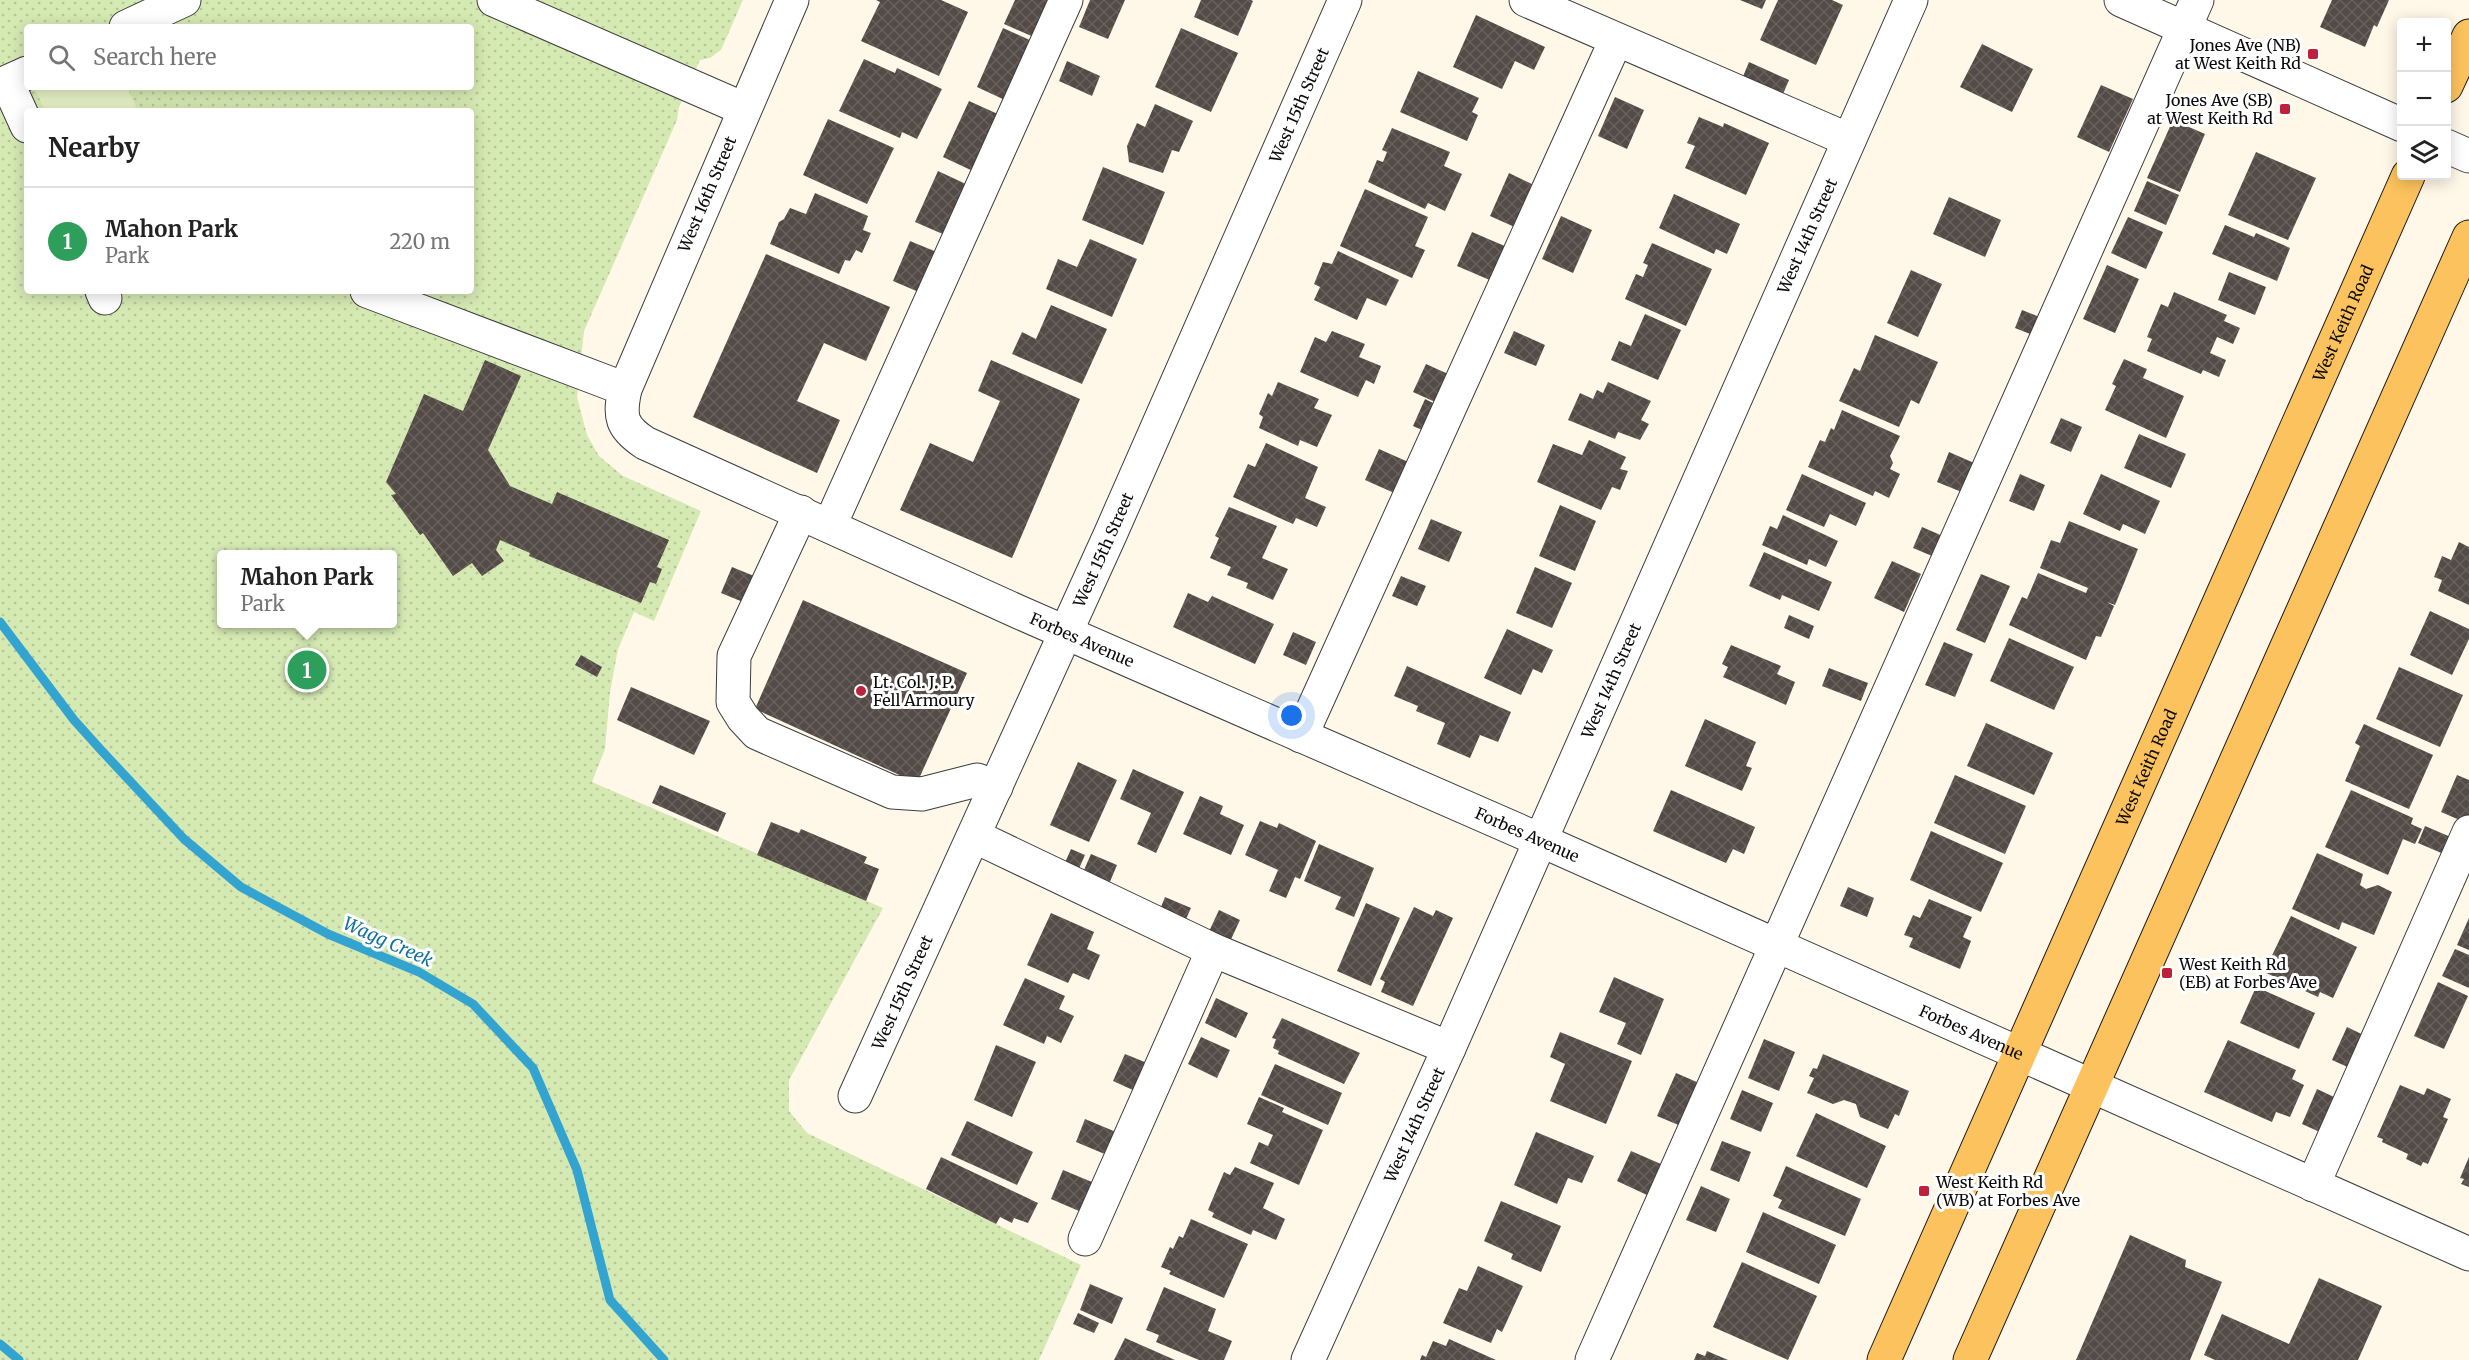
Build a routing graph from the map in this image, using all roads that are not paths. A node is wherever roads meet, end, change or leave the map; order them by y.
1 (184, 0) edge
2 (494, 0) edge
3 (792, 0) edge
4 (1066, 0) edge
5 (1345, 0) edge
6 (1526, 0) edge
7 (1911, 0) edge
8 (2121, 0) edge
9 (2191, 14) edge
10 (132, 24) edge
11 (2469, 36) edge
12 (1616, 40) junction
13 (24, 74) edge
14 (2451, 75) edge
15 (744, 109) junction
16 (24, 119) edge
17 (2397, 122) edge
18 (1849, 140) junction
19 (2451, 148) edge
20 (2469, 156) edge
21 (2406, 180) edge
22 (2469, 237) edge
23 (375, 294) edge
24 (625, 389) junction
25 (815, 519) junction
26 (1065, 633) junction
27 (1300, 736) junction
28 (996, 787) junction
29 (2469, 832) edge
30 (974, 836) junction
31 (1540, 840) junction
32 (1775, 945) junction
33 (1213, 950) junction
34 (1449, 1048) junction
35 (2020, 1054) junction
36 (2091, 1086) junction
37 (855, 1096) dead end
38 (2313, 1185) junction
39 (1085, 1239) dead end
40 (2469, 1254) edge
41 (1308, 1360) edge
42 (1592, 1360) edge
43 (1884, 1360) edge
44 (1970, 1360) edge

1 - 10 street
2 - 15 street
3 - 15 street, West 16th Street
4 - 25 street
5 - 26 street, West 15th Street
6 - 12 street
7 - 18 street, West 14th Street
8 - 9 street
9 - 17 street
9 - 32 street
11 - 14 main road
12 - 18 street
12 - 27 street
13 - 16 street
15 - 24 street, West 16th Street
18 - 31 street, West 14th Street
19 - 20 street
21 - 35 main road, West Keith Road
22 - 36 main road
23 - 24 street
24 - 25 street, Forbes Avenue
25 - 26 street, Forbes Avenue
25 - 28 street
26 - 27 street, Forbes Avenue
26 - 28 street, West 15th Street
27 - 31 street, Forbes Avenue
28 - 30 street, West 15th Street
29 - 38 street
30 - 33 street
30 - 37 street, West 15th Street
31 - 32 street, Forbes Avenue
31 - 34 street, West 14th Street
32 - 35 street, Forbes Avenue
32 - 42 street
33 - 34 street
33 - 39 street
34 - 41 street, West 14th Street
35 - 36 street, Forbes Avenue
35 - 43 main road, West Keith Road
36 - 38 street, Forbes Avenue
36 - 44 main road
38 - 40 street, Forbes Avenue

